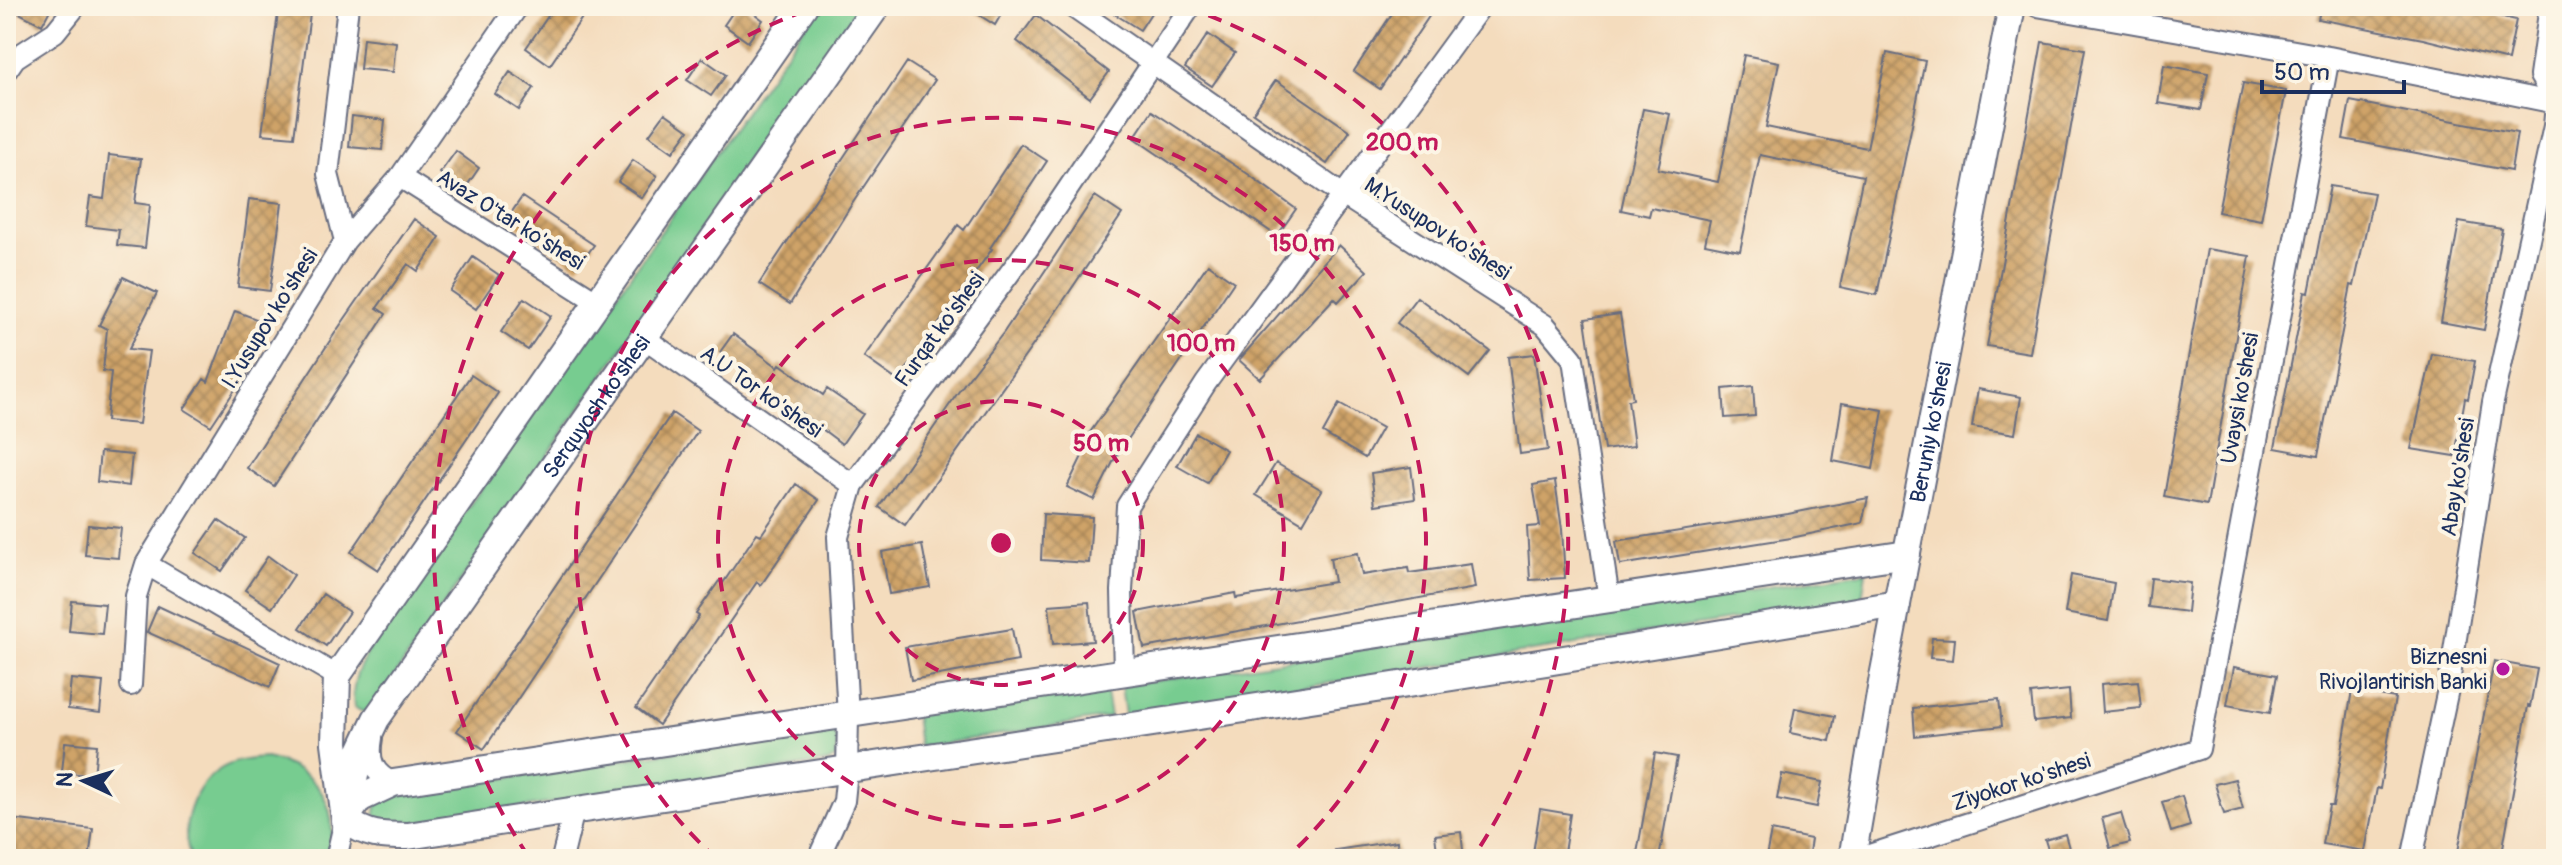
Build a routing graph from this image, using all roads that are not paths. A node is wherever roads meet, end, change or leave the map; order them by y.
1 (76, 6) edge
2 (348, 6) edge
3 (518, 6) edge
4 (804, 6) edge
5 (877, 6) edge
6 (1071, 6) edge
7 (1191, 6) edge
8 (1481, 6) edge
9 (2012, 6) edge
10 (2037, 6) edge
11 (2550, 6) edge
12 (2329, 57) junction
13 (1154, 64) junction
14 (6, 71) edge
15 (2556, 104) edge
16 (400, 177) junction
17 (1343, 195) junction
18 (345, 241) junction
19 (596, 301) junction
20 (643, 337) junction
21 (853, 485) junction
22 (1907, 554) junction
23 (146, 564) junction
24 (1609, 599) junction
25 (1897, 604) junction
26 (1124, 673) junction
27 (337, 676) junction
28 (131, 685) dead end
29 (848, 716) junction
30 (376, 719) junction
31 (2199, 749) joint
32 (847, 771) junction
33 (393, 783) junction
34 (574, 810) junction
35 (345, 820) junction
36 (336, 859) edge
37 (562, 859) edge
38 (818, 859) edge
39 (1854, 859) edge
40 (2412, 859) edge

1 - 14 street
2 - 18 street
3 - 16 street, I.Yusupov ko'shesi
4 - 19 street
5 - 20 street, Serquyosh ko'shesi
6 - 13 street, M.Yusupov ko'shesi
7 - 13 street, Furqat ko'shesi
8 - 17 street
9 - 22 street, Beruniy ko'shesi
10 - 12 street
11 - 15 street
12 - 15 street
12 - 31 street, Uvaysi ko'shesi
13 - 17 street, M.Yusupov ko'shesi
13 - 21 street, Furqat ko'shesi
15 - 40 street, Abay ko'shesi
16 - 18 street, I.Yusupov ko'shesi
16 - 19 street, Avaz O'tar ko'shesi
17 - 24 street, M.Yusupov ko'shesi
17 - 26 street
18 - 23 street, I.Yusupov ko'shesi
19 - 27 street
20 - 21 street, A.U Tor ko'shesi
20 - 30 street, Serquyosh ko'shesi
21 - 29 street, Furqat ko'shesi
22 - 24 street
22 - 25 street, Beruniy ko'shesi
23 - 27 street
23 - 28 street, I.Yusupov ko'shesi
24 - 26 street
25 - 32 street
25 - 39 street, Beruniy ko'shesi
26 - 29 street
27 - 35 street, Serquyosh ko'shesi
29 - 32 street, Furqat ko'shesi
29 - 33 street
30 - 33 street
30 - 35 street, Serquyosh ko'shesi
31 - 39 street, Ziyokor ko'shesi
32 - 34 street
32 - 38 street, Furqat ko'shesi
33 - 35 street
34 - 35 street
34 - 37 street
35 - 36 street, Serquyosh ko'shesi

